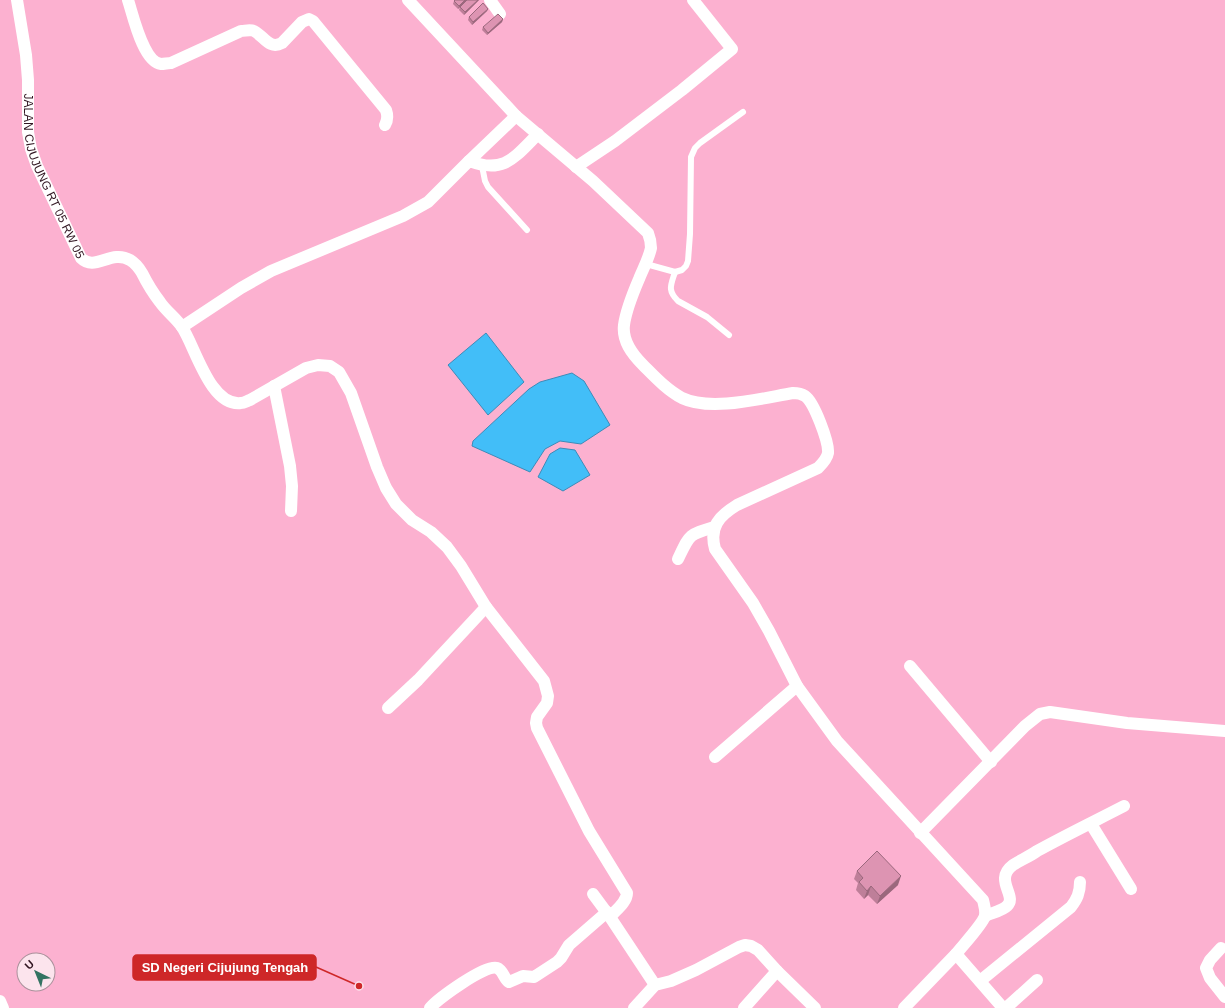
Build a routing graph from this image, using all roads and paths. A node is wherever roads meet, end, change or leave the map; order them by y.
1 (17, 0) edge
2 (128, 0) edge
3 (408, 0) edge
4 (490, 0) edge
5 (693, 0) edge
6 (500, 14) edge
7 (743, 112) dead end
8 (516, 116) junction
9 (385, 125) dead end
10 (538, 134) junction
11 (469, 161) junction
12 (482, 166) junction
13 (576, 167) junction
14 (527, 230) dead end
15 (646, 264) junction
16 (675, 272) junction
17 (182, 327) junction
18 (729, 335) dead end
19 (274, 386) junction
20 (291, 511) dead end
21 (714, 527) junction
22 (678, 559) dead end
23 (486, 607) junction
24 (910, 666) dead end
25 (796, 686) junction
26 (388, 708) dead end
27 (1225, 731) edge
28 (715, 757) dead end
29 (991, 762) junction
30 (1124, 806) dead end
31 (1091, 824) junction
32 (920, 833) junction
33 (1080, 882) dead end
34 (1131, 889) dead end
35 (593, 894) dead end
36 (609, 914) junction
37 (985, 916) junction
38 (1221, 948) dead end
39 (956, 954) junction
40 (776, 970) junction
41 (1037, 980) dead end
42 (980, 981) junction
43 (655, 986) junction
44 (1225, 996) edge
45 (0, 1001) edge
46 (3, 1008) edge
47 (430, 1008) edge
48 (634, 1008) edge
49 (744, 1008) edge
50 (815, 1008) edge
51 (904, 1008) edge
52 (1005, 1008) edge

1 - 17 street, JALAN CIJUJUNG RT 05 RW 05
2 - 9 street
3 - 8 street
4 - 6 street
5 - 13 street
7 - 16 lane
8 - 10 street
8 - 11 street
10 - 12 street
10 - 13 street
11 - 12 street
11 - 17 street
12 - 14 lane
13 - 15 street
15 - 16 lane
15 - 21 street
16 - 18 lane
17 - 19 street
19 - 20 street
19 - 23 street
21 - 22 street
21 - 25 street
23 - 26 street
23 - 36 street
24 - 29 street
25 - 28 street
25 - 32 street
27 - 29 street
29 - 32 street
30 - 31 street
31 - 34 street
31 - 37 street
32 - 37 street
33 - 42 street
35 - 36 street
36 - 43 street
36 - 47 street
37 - 39 street
38 - 44 street
39 - 42 street
39 - 51 street
40 - 43 street
40 - 49 street
40 - 50 street
41 - 52 street
42 - 52 street
43 - 48 street
45 - 46 street

